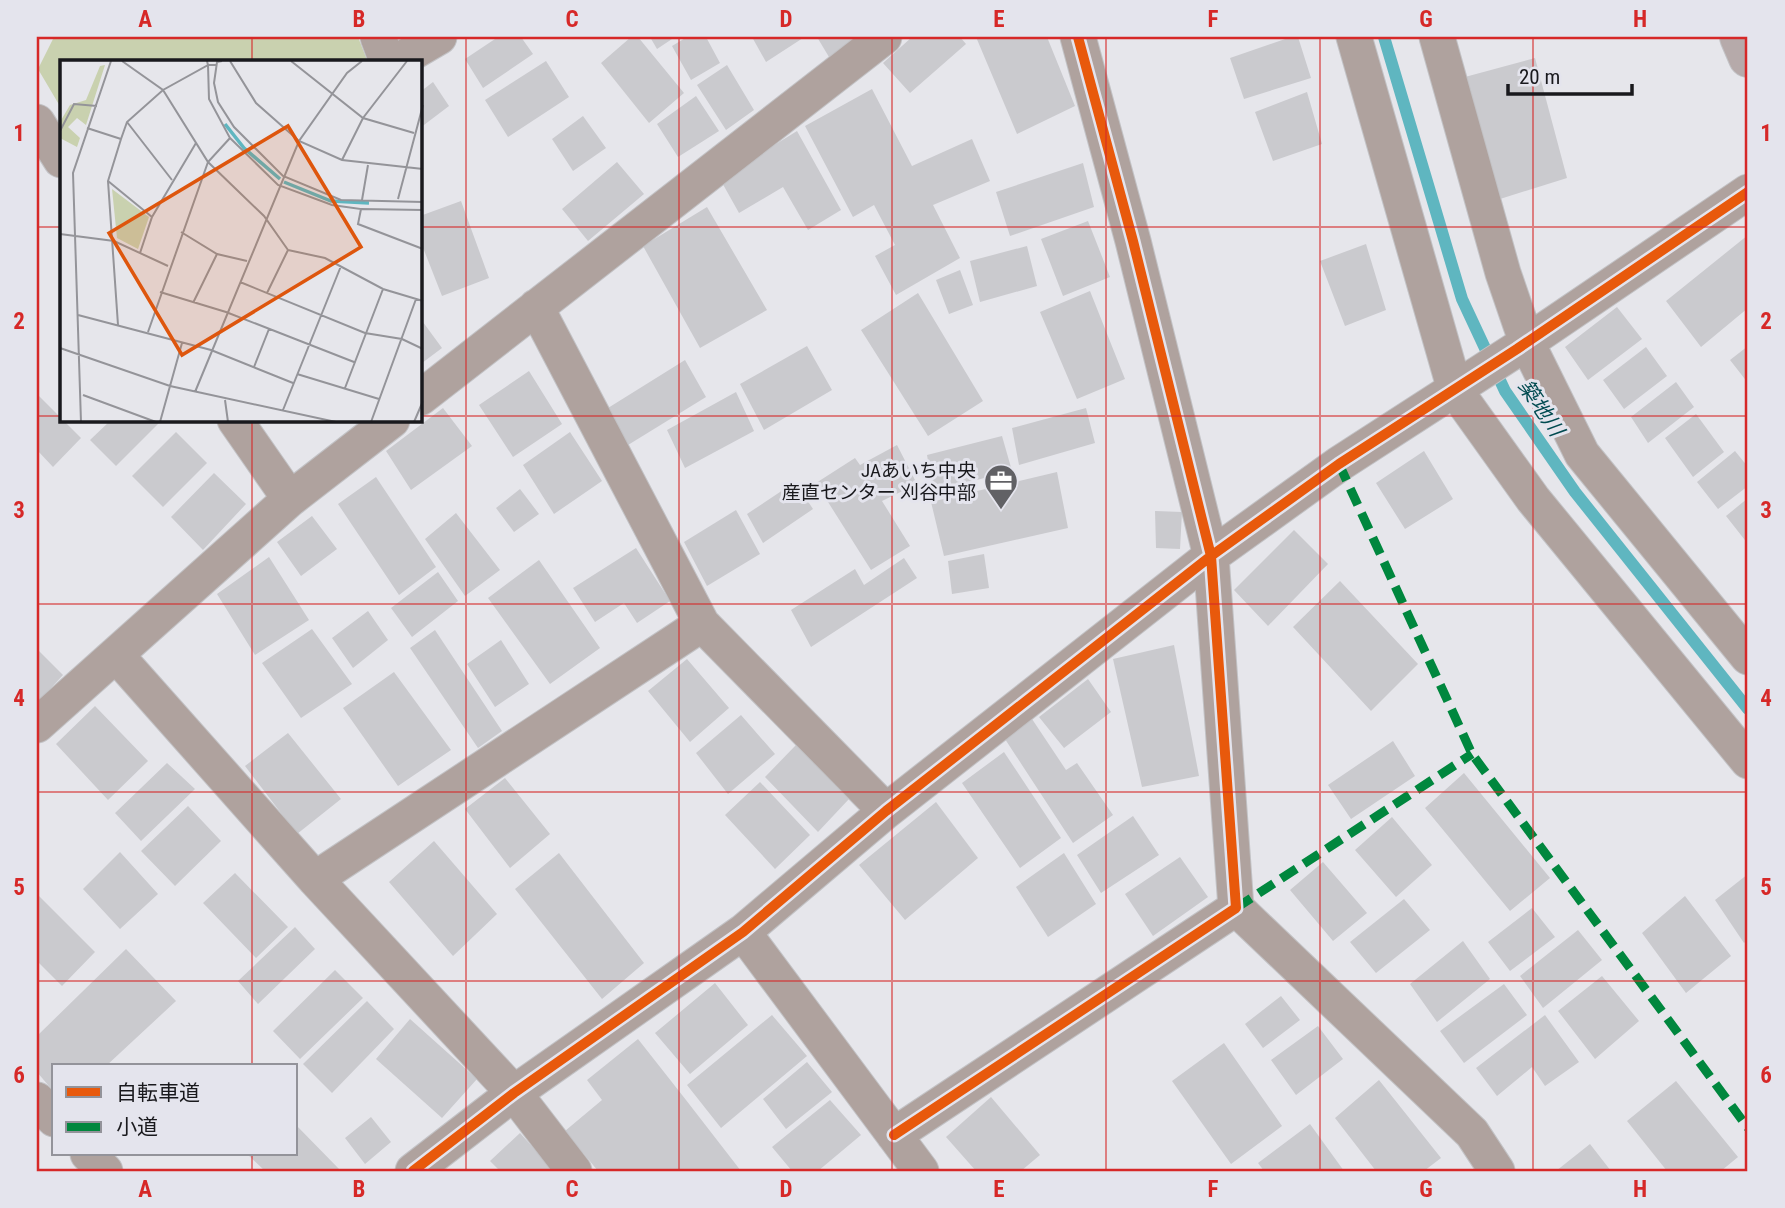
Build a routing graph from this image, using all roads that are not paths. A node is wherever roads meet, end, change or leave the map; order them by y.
1 (378, 37) edge
2 (439, 37) edge
3 (884, 37) edge
4 (1078, 37) edge
5 (1354, 37) edge
6 (1437, 37) edge
7 (1739, 37) edge
8 (1748, 58) edge
9 (387, 60) edge
10 (400, 60) edge
11 (37, 122) edge
12 (60, 158) edge
13 (1748, 192) edge
14 (536, 307) junction
15 (1522, 346) junction
16 (1463, 385) junction
17 (422, 396) edge
18 (236, 422) edge
19 (389, 422) edge
20 (290, 499) junction
21 (1211, 555) junction
22 (702, 624) junction
23 (117, 656) junction
24 (1748, 657) edge
25 (37, 725) edge
26 (1748, 761) edge
27 (886, 811) junction
28 (315, 879) junction
29 (1236, 908) junction
30 (743, 932) junction
31 (514, 1094) junction
32 (37, 1100) edge
33 (52, 1119) edge
34 (52, 1123) edge
35 (894, 1135) junction
36 (37, 1139) edge
37 (90, 1156) edge
38 (105, 1171) edge
39 (413, 1171) edge
40 (574, 1171) edge
41 (921, 1171) edge
42 (1497, 1171) edge

1 - 9 street
2 - 10 street
3 - 14 street
4 - 21 street
5 - 16 street
6 - 15 street
7 - 8 street
11 - 12 street
13 - 15 street
14 - 17 street
14 - 22 street
15 - 16 street
15 - 24 street
16 - 21 street
16 - 26 street
18 - 20 street
19 - 20 street
20 - 23 street
21 - 27 street
21 - 29 street
22 - 27 street
22 - 28 street
23 - 25 street
23 - 28 street
27 - 30 street
28 - 31 street
29 - 35 street
29 - 42 street
30 - 31 street
30 - 35 street
31 - 39 street
31 - 40 street
32 - 33 street
34 - 36 street
35 - 41 street
37 - 38 street

